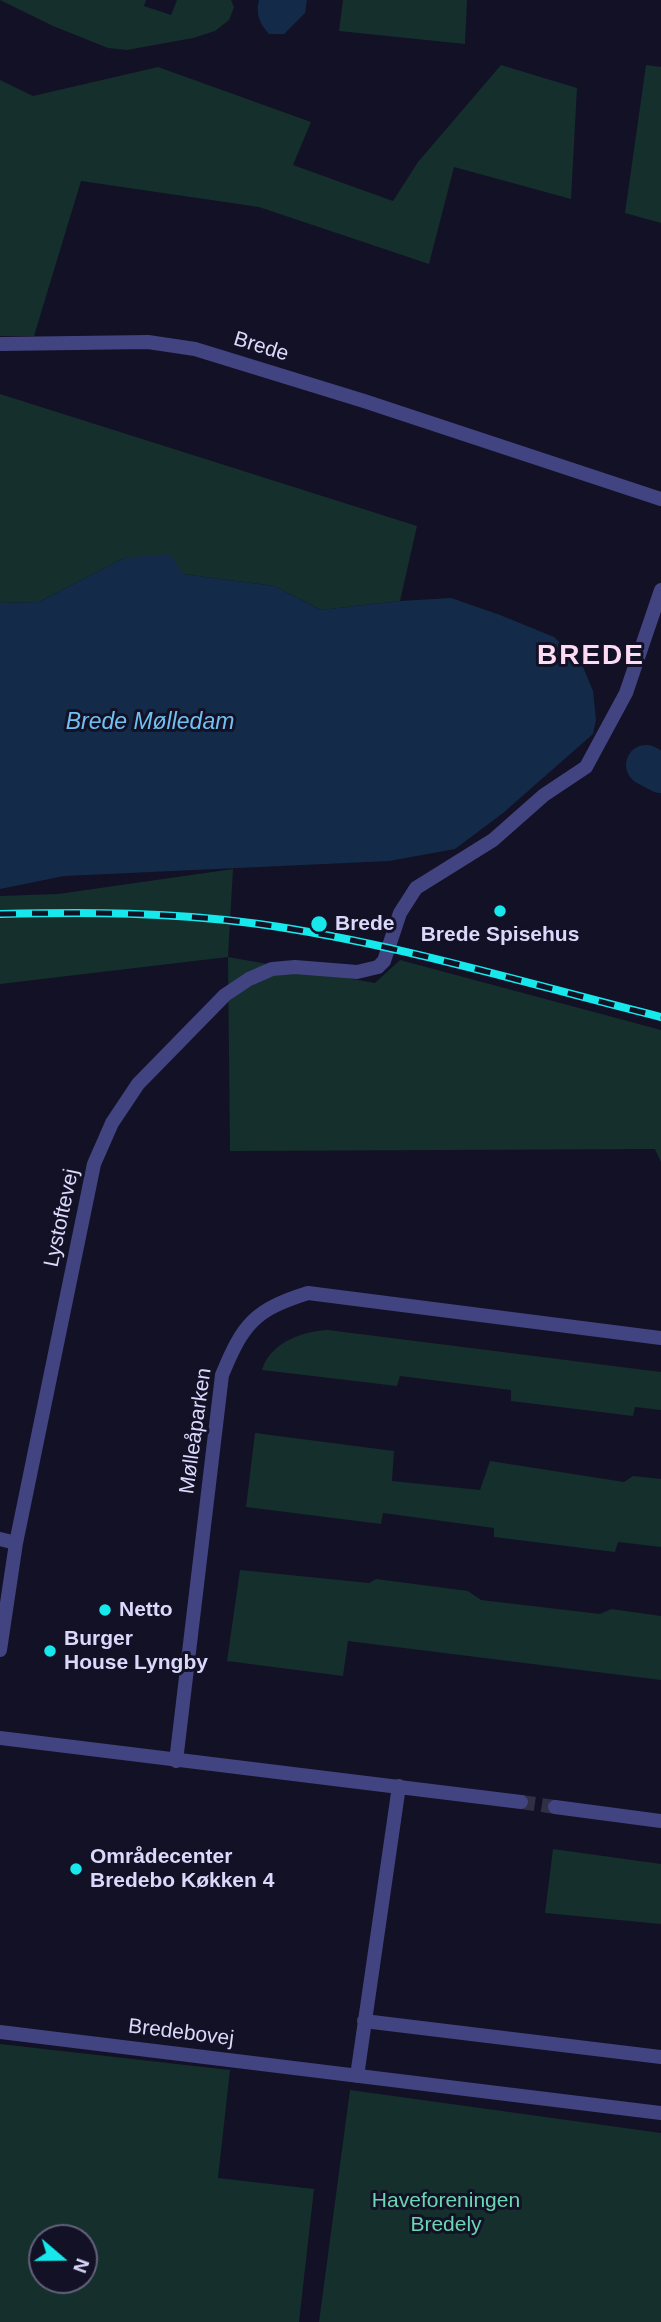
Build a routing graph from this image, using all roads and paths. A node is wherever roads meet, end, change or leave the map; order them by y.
1 (0, 344) edge
2 (661, 499) edge
3 (661, 590) edge
4 (661, 1338) edge
5 (0, 1539) edge
6 (16, 1543) junction
7 (0, 1650) edge
8 (0, 1738) edge
9 (176, 1761) junction
10 (398, 1786) junction
11 (521, 1802) tunnel mouth
12 (555, 1807) tunnel mouth
13 (661, 1821) edge
14 (364, 2021) junction
15 (0, 2032) edge
16 (661, 2057) edge
17 (357, 2076) junction
18 (661, 2113) edge

1 - 2 street, Brede
3 - 6 street, Lystoftevej
4 - 9 street, Mølleåparken
5 - 6 street
6 - 7 street, Lystoftevej
8 - 9 street
9 - 10 street
10 - 11 street
10 - 14 street
12 - 13 street
14 - 16 street
14 - 17 street
15 - 17 street, Bredebovej
17 - 18 street, Bredebovej

